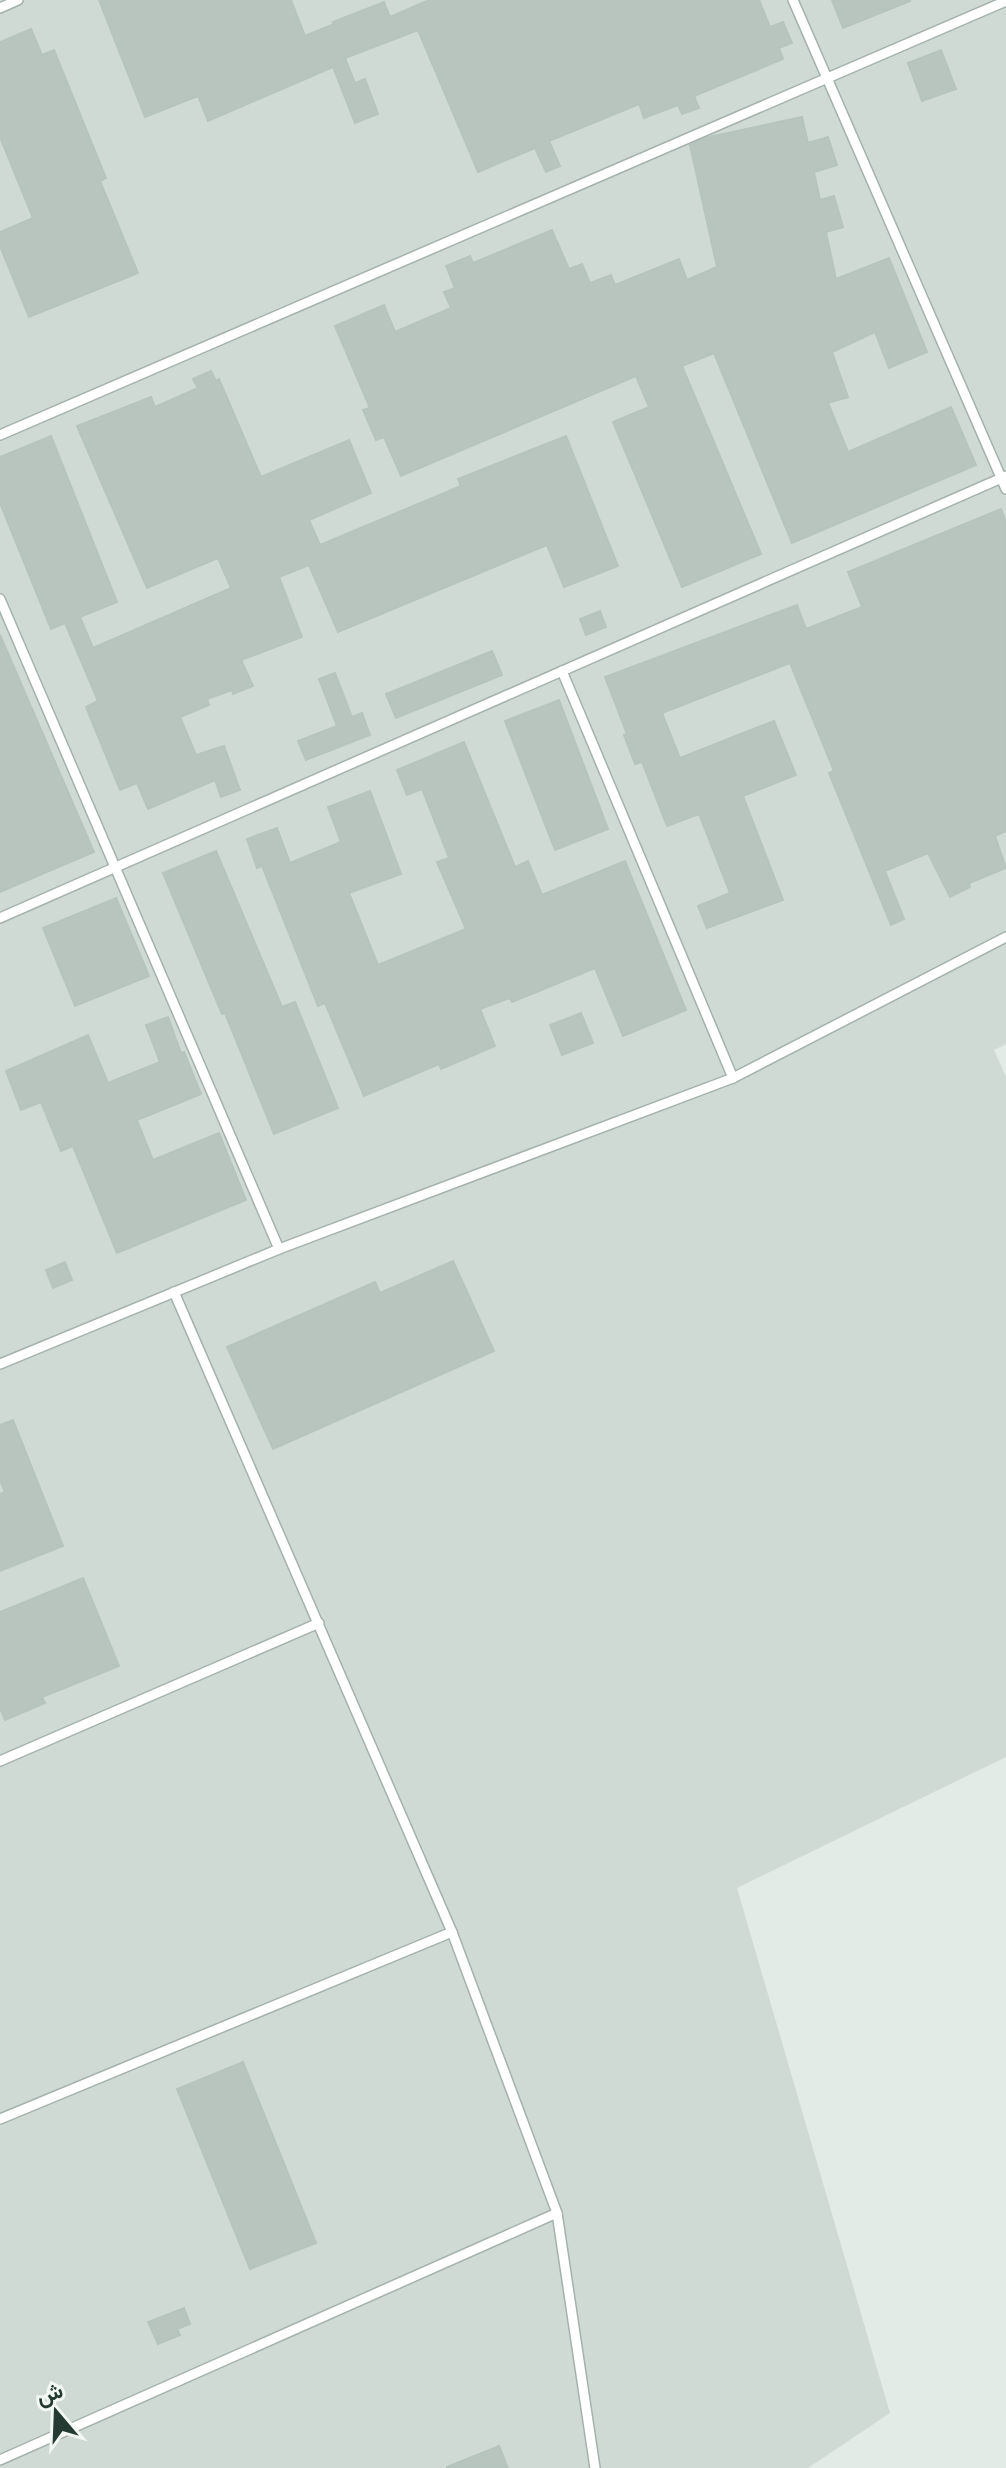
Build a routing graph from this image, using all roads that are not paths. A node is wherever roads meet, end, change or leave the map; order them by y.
1 (18, 0) edge
2 (793, 0) edge
3 (1006, 1) edge
4 (0, 8) edge
5 (827, 79) junction
6 (0, 435) edge
7 (1004, 477) edge
8 (1006, 489) edge
9 (0, 599) edge
10 (562, 671) junction
11 (115, 867) junction
12 (0, 918) edge
13 (1006, 937) edge
14 (733, 1078) junction
15 (279, 1249) junction
16 (174, 1292) junction
17 (0, 1364) edge
18 (319, 1623) junction
19 (0, 1761) edge
20 (452, 1932) junction
21 (0, 2119) edge
22 (557, 2213) junction
23 (0, 2460) edge
24 (595, 2468) edge

1 - 4 lane
2 - 5 lane
3 - 5 lane
5 - 6 lane
5 - 7 lane
7 - 8 lane
7 - 10 lane
9 - 11 lane
10 - 11 lane
10 - 14 lane
11 - 12 lane
11 - 15 lane
13 - 14 lane
14 - 15 lane
15 - 16 lane
16 - 17 lane
16 - 18 lane
18 - 19 lane
18 - 20 lane
20 - 21 lane
20 - 22 lane
22 - 23 lane
22 - 24 lane

